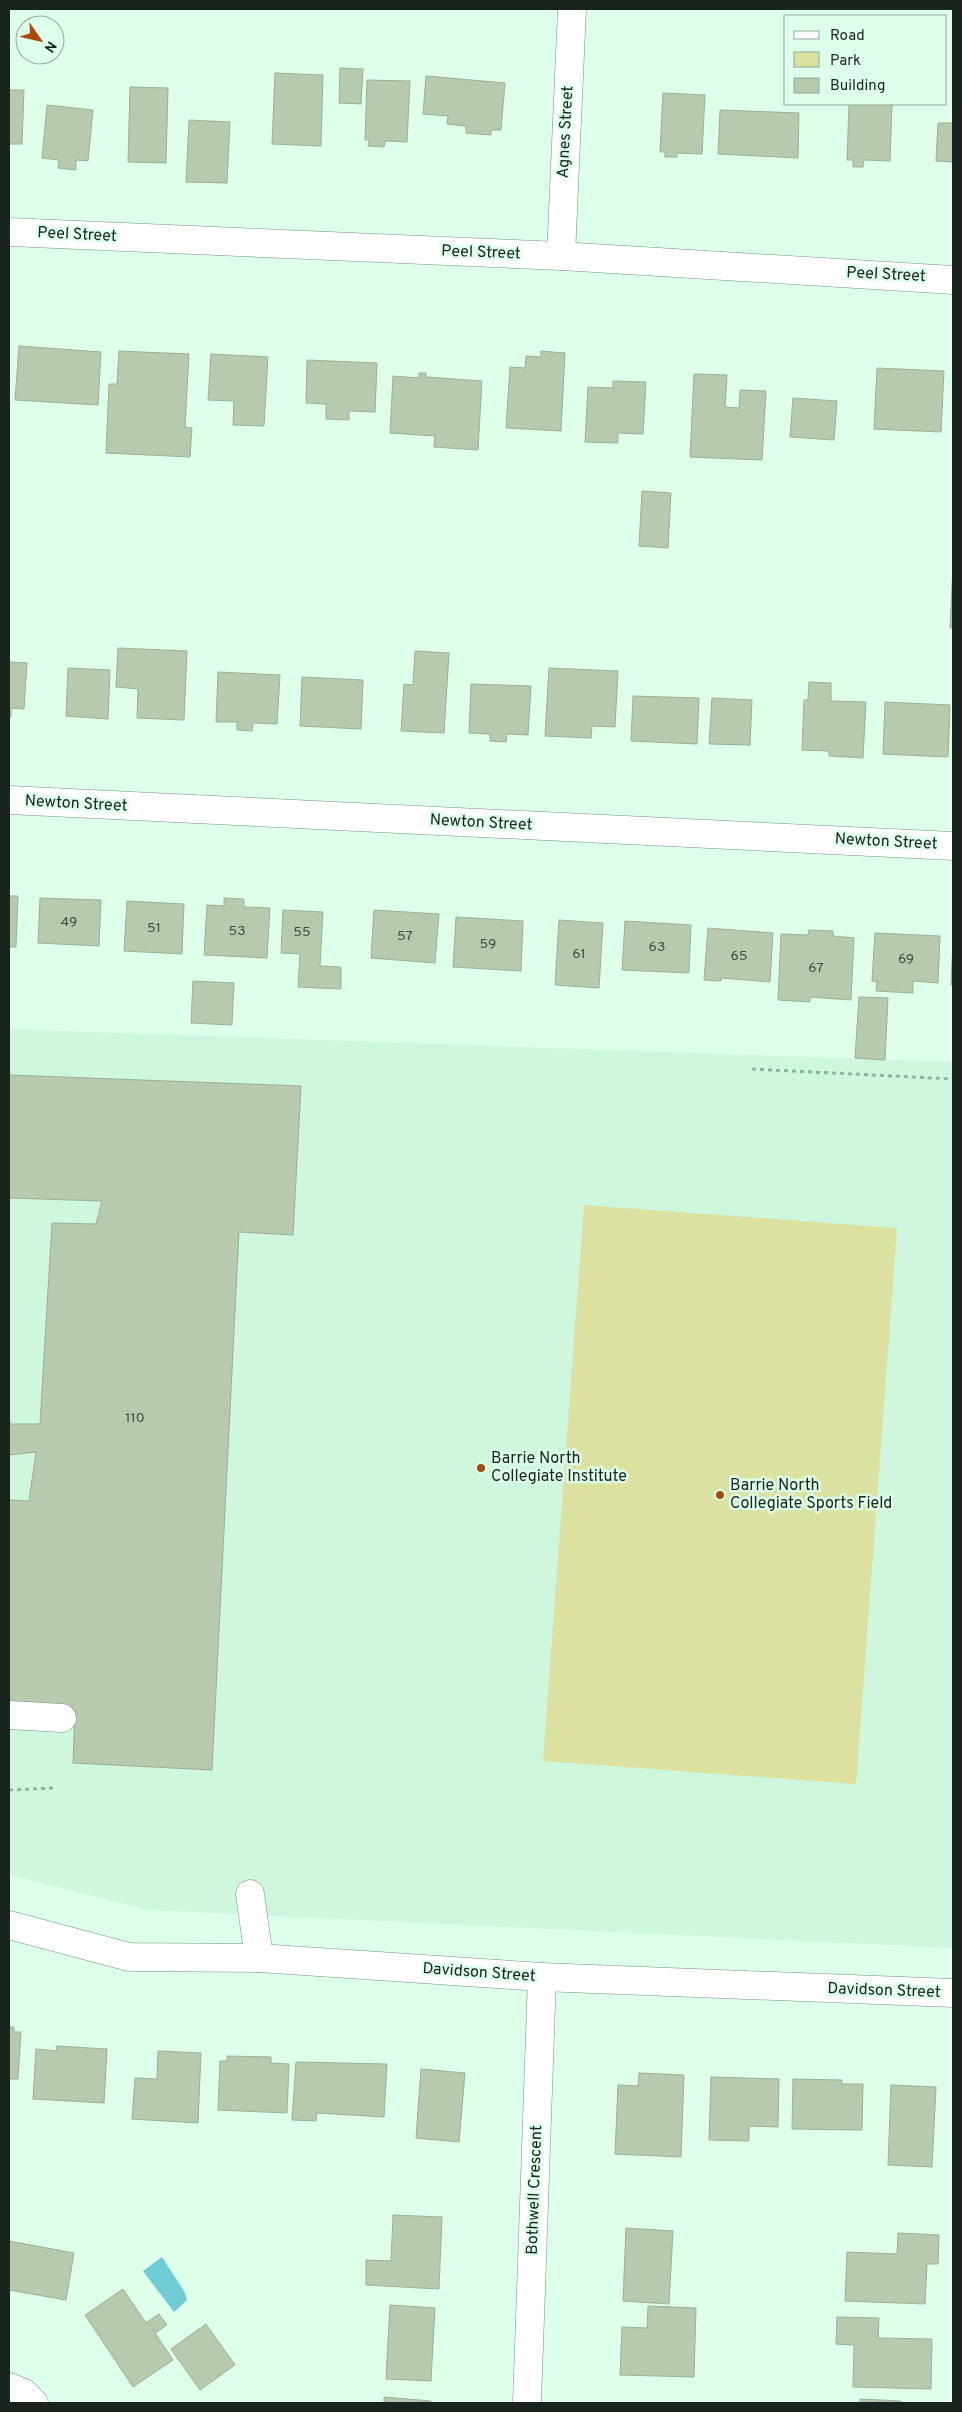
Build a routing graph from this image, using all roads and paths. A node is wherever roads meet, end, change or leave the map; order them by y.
1 (572, 9) edge
2 (9, 232) edge
3 (561, 256) junction
4 (953, 280) edge
5 (9, 800) edge
6 (953, 846) edge
7 (752, 1068) dead end
8 (953, 1079) edge
9 (9, 1715) edge
10 (62, 1718) dead end
11 (55, 1788) dead end
12 (9, 1790) edge
13 (250, 1894) dead end
14 (9, 1925) edge
15 (259, 1958) junction
16 (542, 1977) junction
17 (953, 1993) edge
18 (9, 2387) edge
19 (34, 2403) edge
20 (527, 2403) edge

1 - 3 street, Agnes Street
2 - 3 street, Peel Street
3 - 4 street, Peel Street
5 - 6 street, Newton Street
7 - 8 path
9 - 10 street
11 - 12 path
13 - 15 street
14 - 15 street, Davidson Street
15 - 16 street, Davidson Street
16 - 17 street, Davidson Street
16 - 20 street, Bothwell Crescent
18 - 19 street

